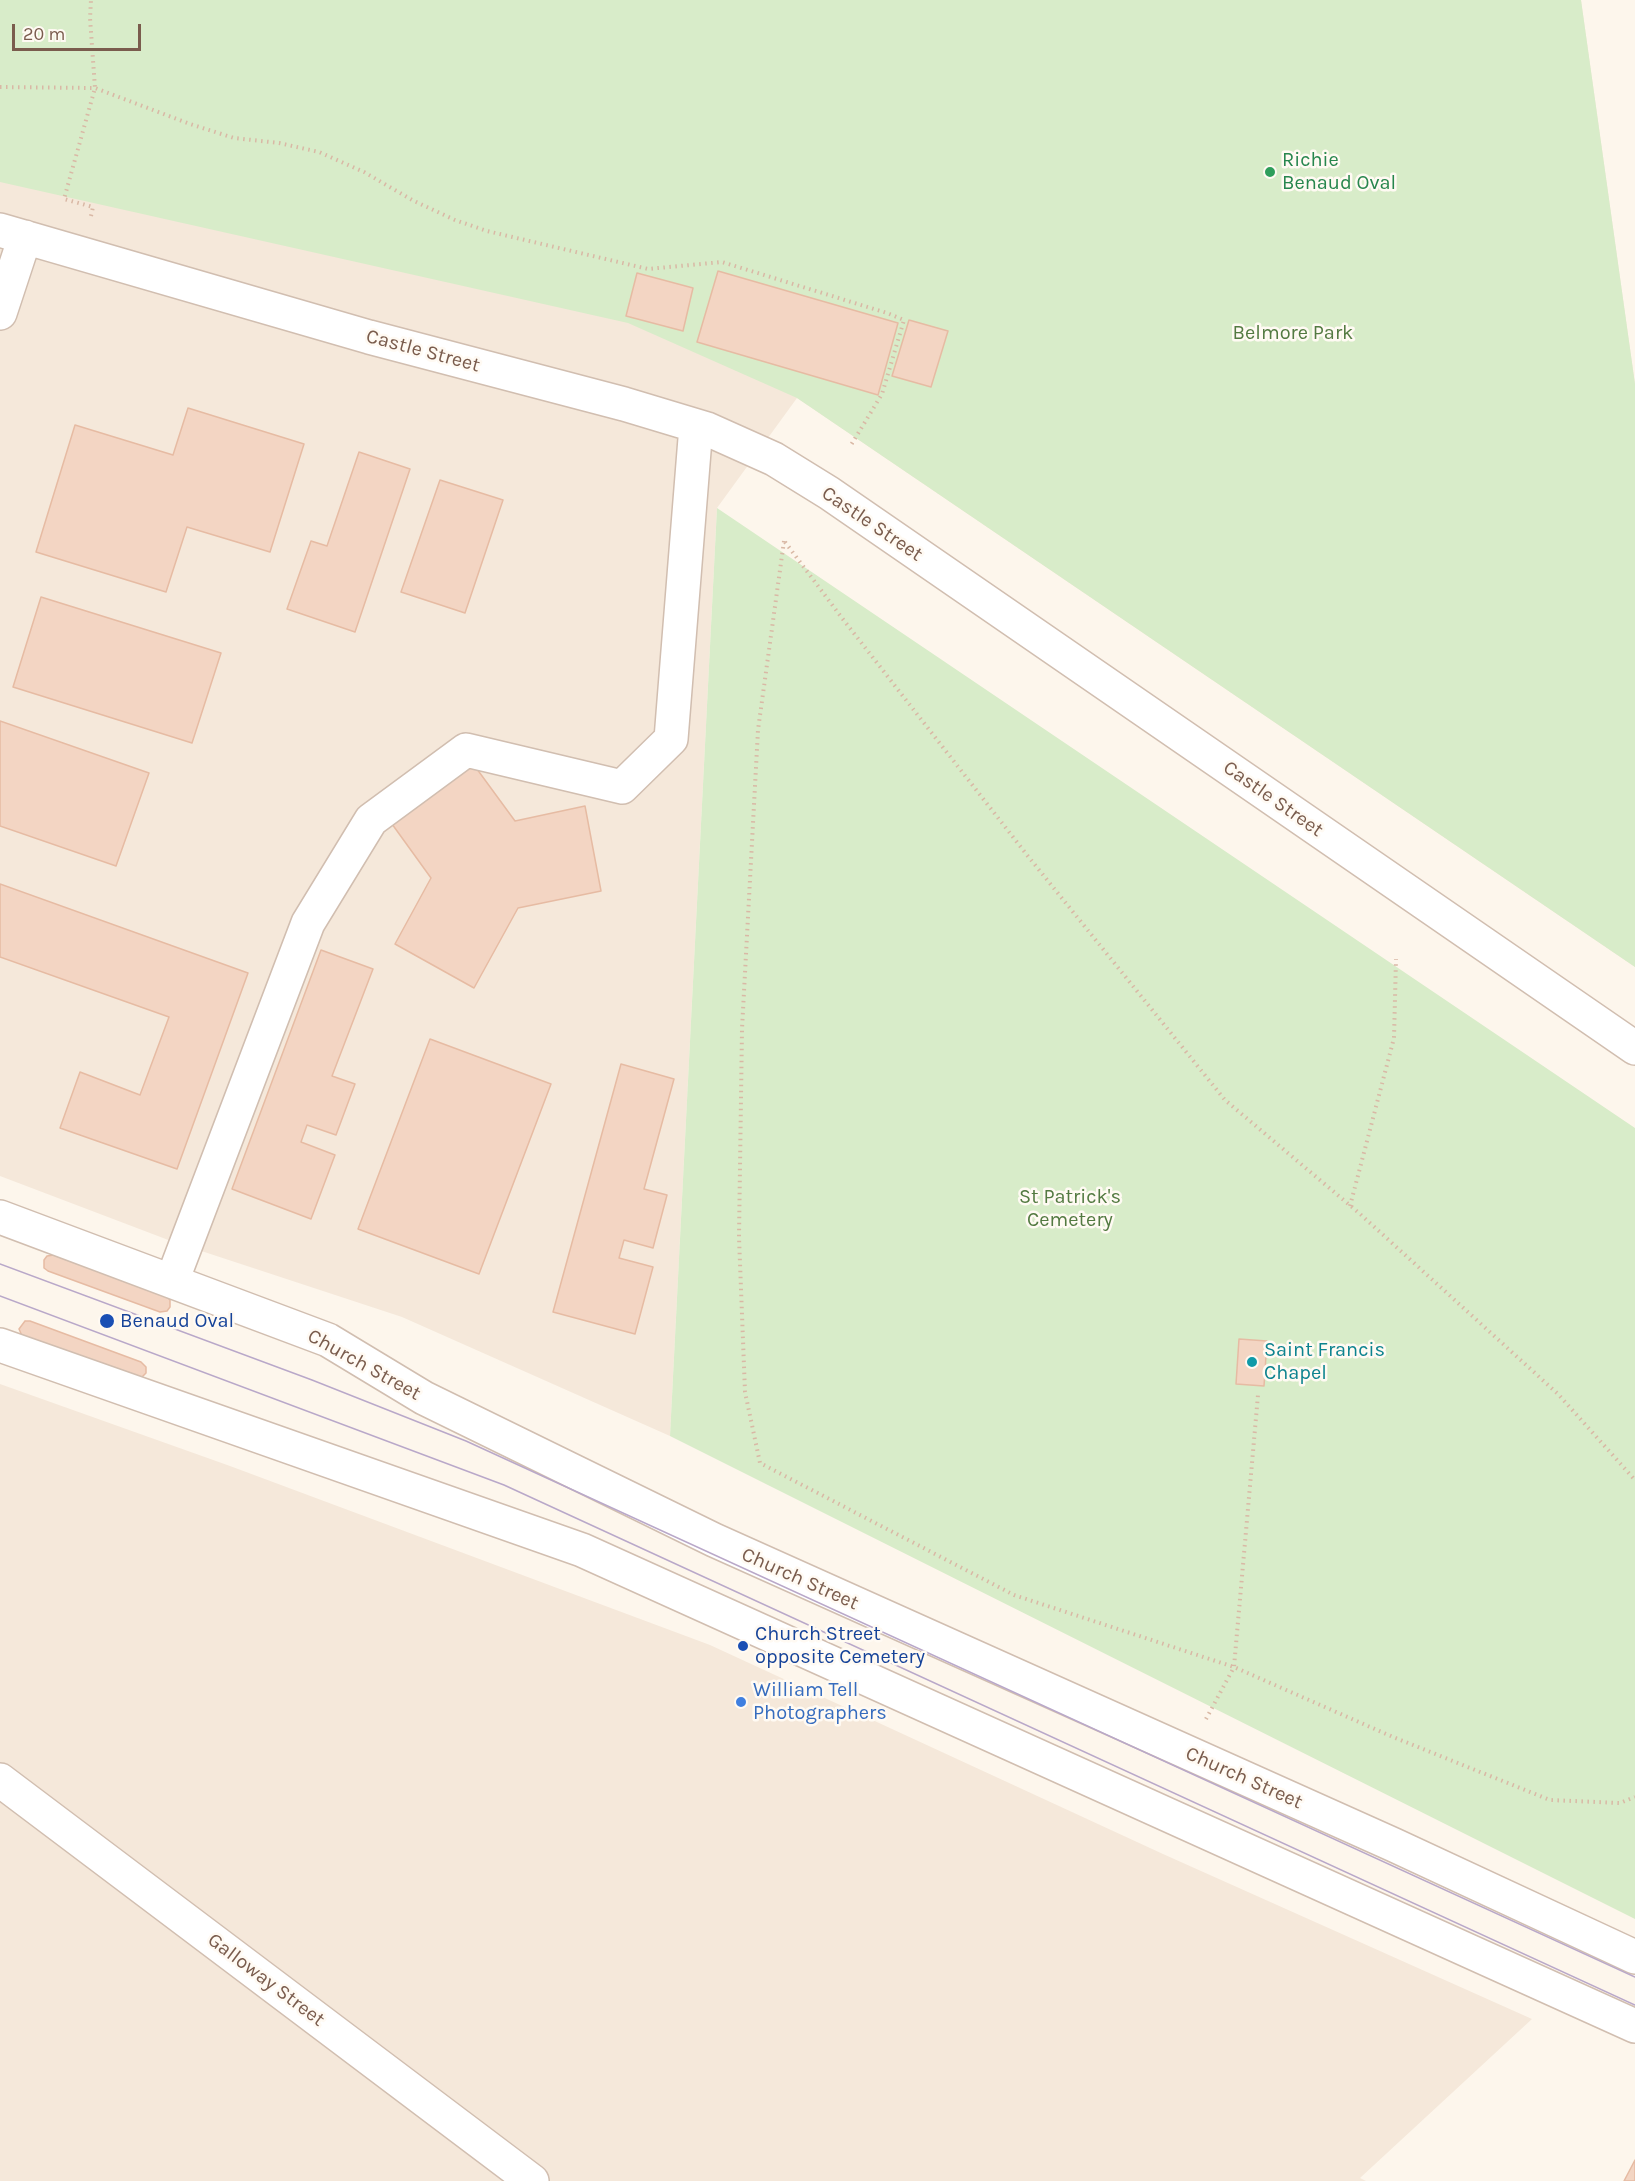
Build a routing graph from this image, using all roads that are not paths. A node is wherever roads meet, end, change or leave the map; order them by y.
1 (13, 233) edge
2 (0, 313) edge
3 (696, 426) junction
4 (1635, 1048) edge
5 (0, 1217) edge
6 (172, 1281) junction
7 (0, 1346) edge
8 (0, 1780) edge
9 (1635, 1957) edge
10 (1635, 2025) edge
11 (532, 2181) edge

1 - 2 street
1 - 3 street, Castle Street
3 - 4 street, Castle Street
3 - 6 street
5 - 6 street, Church Street
6 - 9 street, Church Street
7 - 10 street
8 - 11 street, Galloway Street

